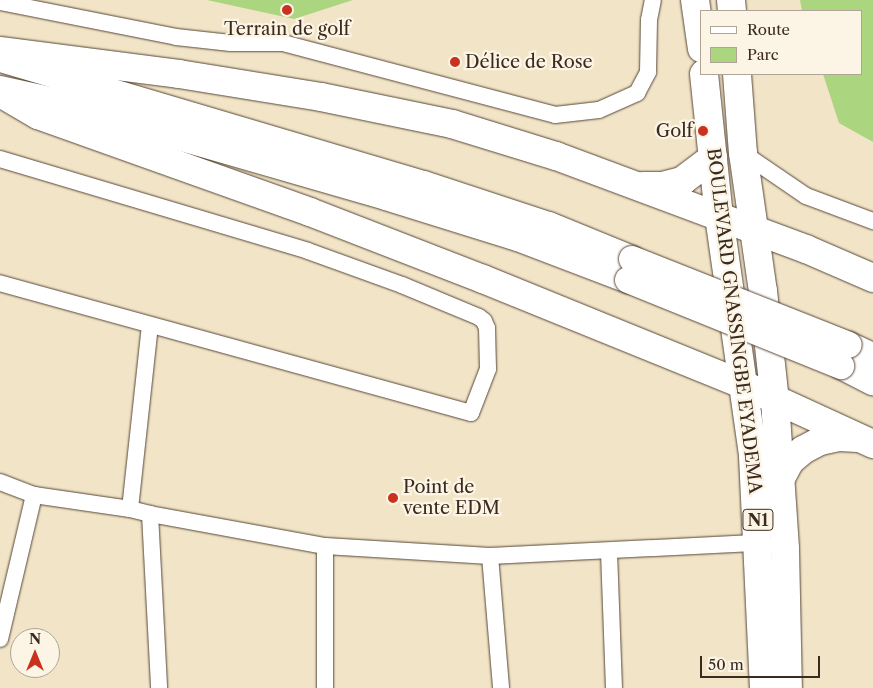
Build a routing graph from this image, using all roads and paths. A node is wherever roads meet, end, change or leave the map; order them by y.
1 (653, 0) edge
2 (695, 0) edge
3 (0, 2) edge
4 (700, 36) edge
5 (0, 51) edge
6 (0, 58) edge
7 (704, 75) edge
8 (737, 75) edge
9 (0, 88) edge
10 (0, 93) edge
11 (743, 153) junction
12 (713, 158) junction
13 (0, 160) edge
14 (636, 186) junction
15 (718, 216) junction
16 (873, 221) edge
17 (755, 230) junction
18 (630, 269) junction
19 (873, 278) edge
20 (0, 283) edge
21 (150, 325) junction
22 (845, 356) junction
23 (873, 356) edge
24 (873, 382) edge
25 (744, 385) junction
26 (775, 401) junction
27 (867, 441) edge
28 (781, 478) junction
29 (0, 482) edge
30 (34, 494) junction
31 (130, 508) junction
32 (150, 514) junction
33 (759, 543) junction
34 (325, 546) junction
35 (609, 552) junction
36 (490, 556) junction
37 (0, 639) edge
38 (159, 688) edge
39 (325, 688) edge
40 (502, 688) edge
41 (614, 688) edge
42 (764, 688) edge
43 (788, 688) edge

1 - 3 street
2 - 4 highway
5 - 14 highway
6 - 18 main road
7 - 12 highway, BOULEVARD GNASSINGBE EYADEMA / N1
8 - 11 highway, BOULEVARD GNASSINGBE EYADEMA / N1
9 - 18 main road
10 - 25 highway
11 - 16 street
11 - 17 highway, BOULEVARD GNASSINGBE EYADEMA / N1
12 - 14 highway
12 - 15 highway, BOULEVARD GNASSINGBE EYADEMA / N1
13 - 21 street
14 - 15 highway
15 - 17 highway
15 - 25 highway, BOULEVARD GNASSINGBE EYADEMA / N1
17 - 19 highway
17 - 26 highway, BOULEVARD GNASSINGBE EYADEMA / N1
18 - 22 main road, bridge
20 - 21 street
21 - 31 street
22 - 23 main road
22 - 24 main road
25 - 26 highway
25 - 33 highway, BOULEVARD GNASSINGBE EYADEMA / N1
26 - 27 highway
26 - 28 highway, BOULEVARD GNASSINGBE EYADEMA / N1
27 - 28 highway
28 - 43 highway, BOULEVARD GNASSINGBE EYADEMA / N1
29 - 30 street
30 - 31 street
30 - 37 street
31 - 32 street
32 - 34 street
32 - 38 street
33 - 35 street
33 - 42 highway, BOULEVARD GNASSINGBE EYADEMA / N1
34 - 36 street
34 - 39 street
35 - 36 street
35 - 41 street
36 - 40 street

